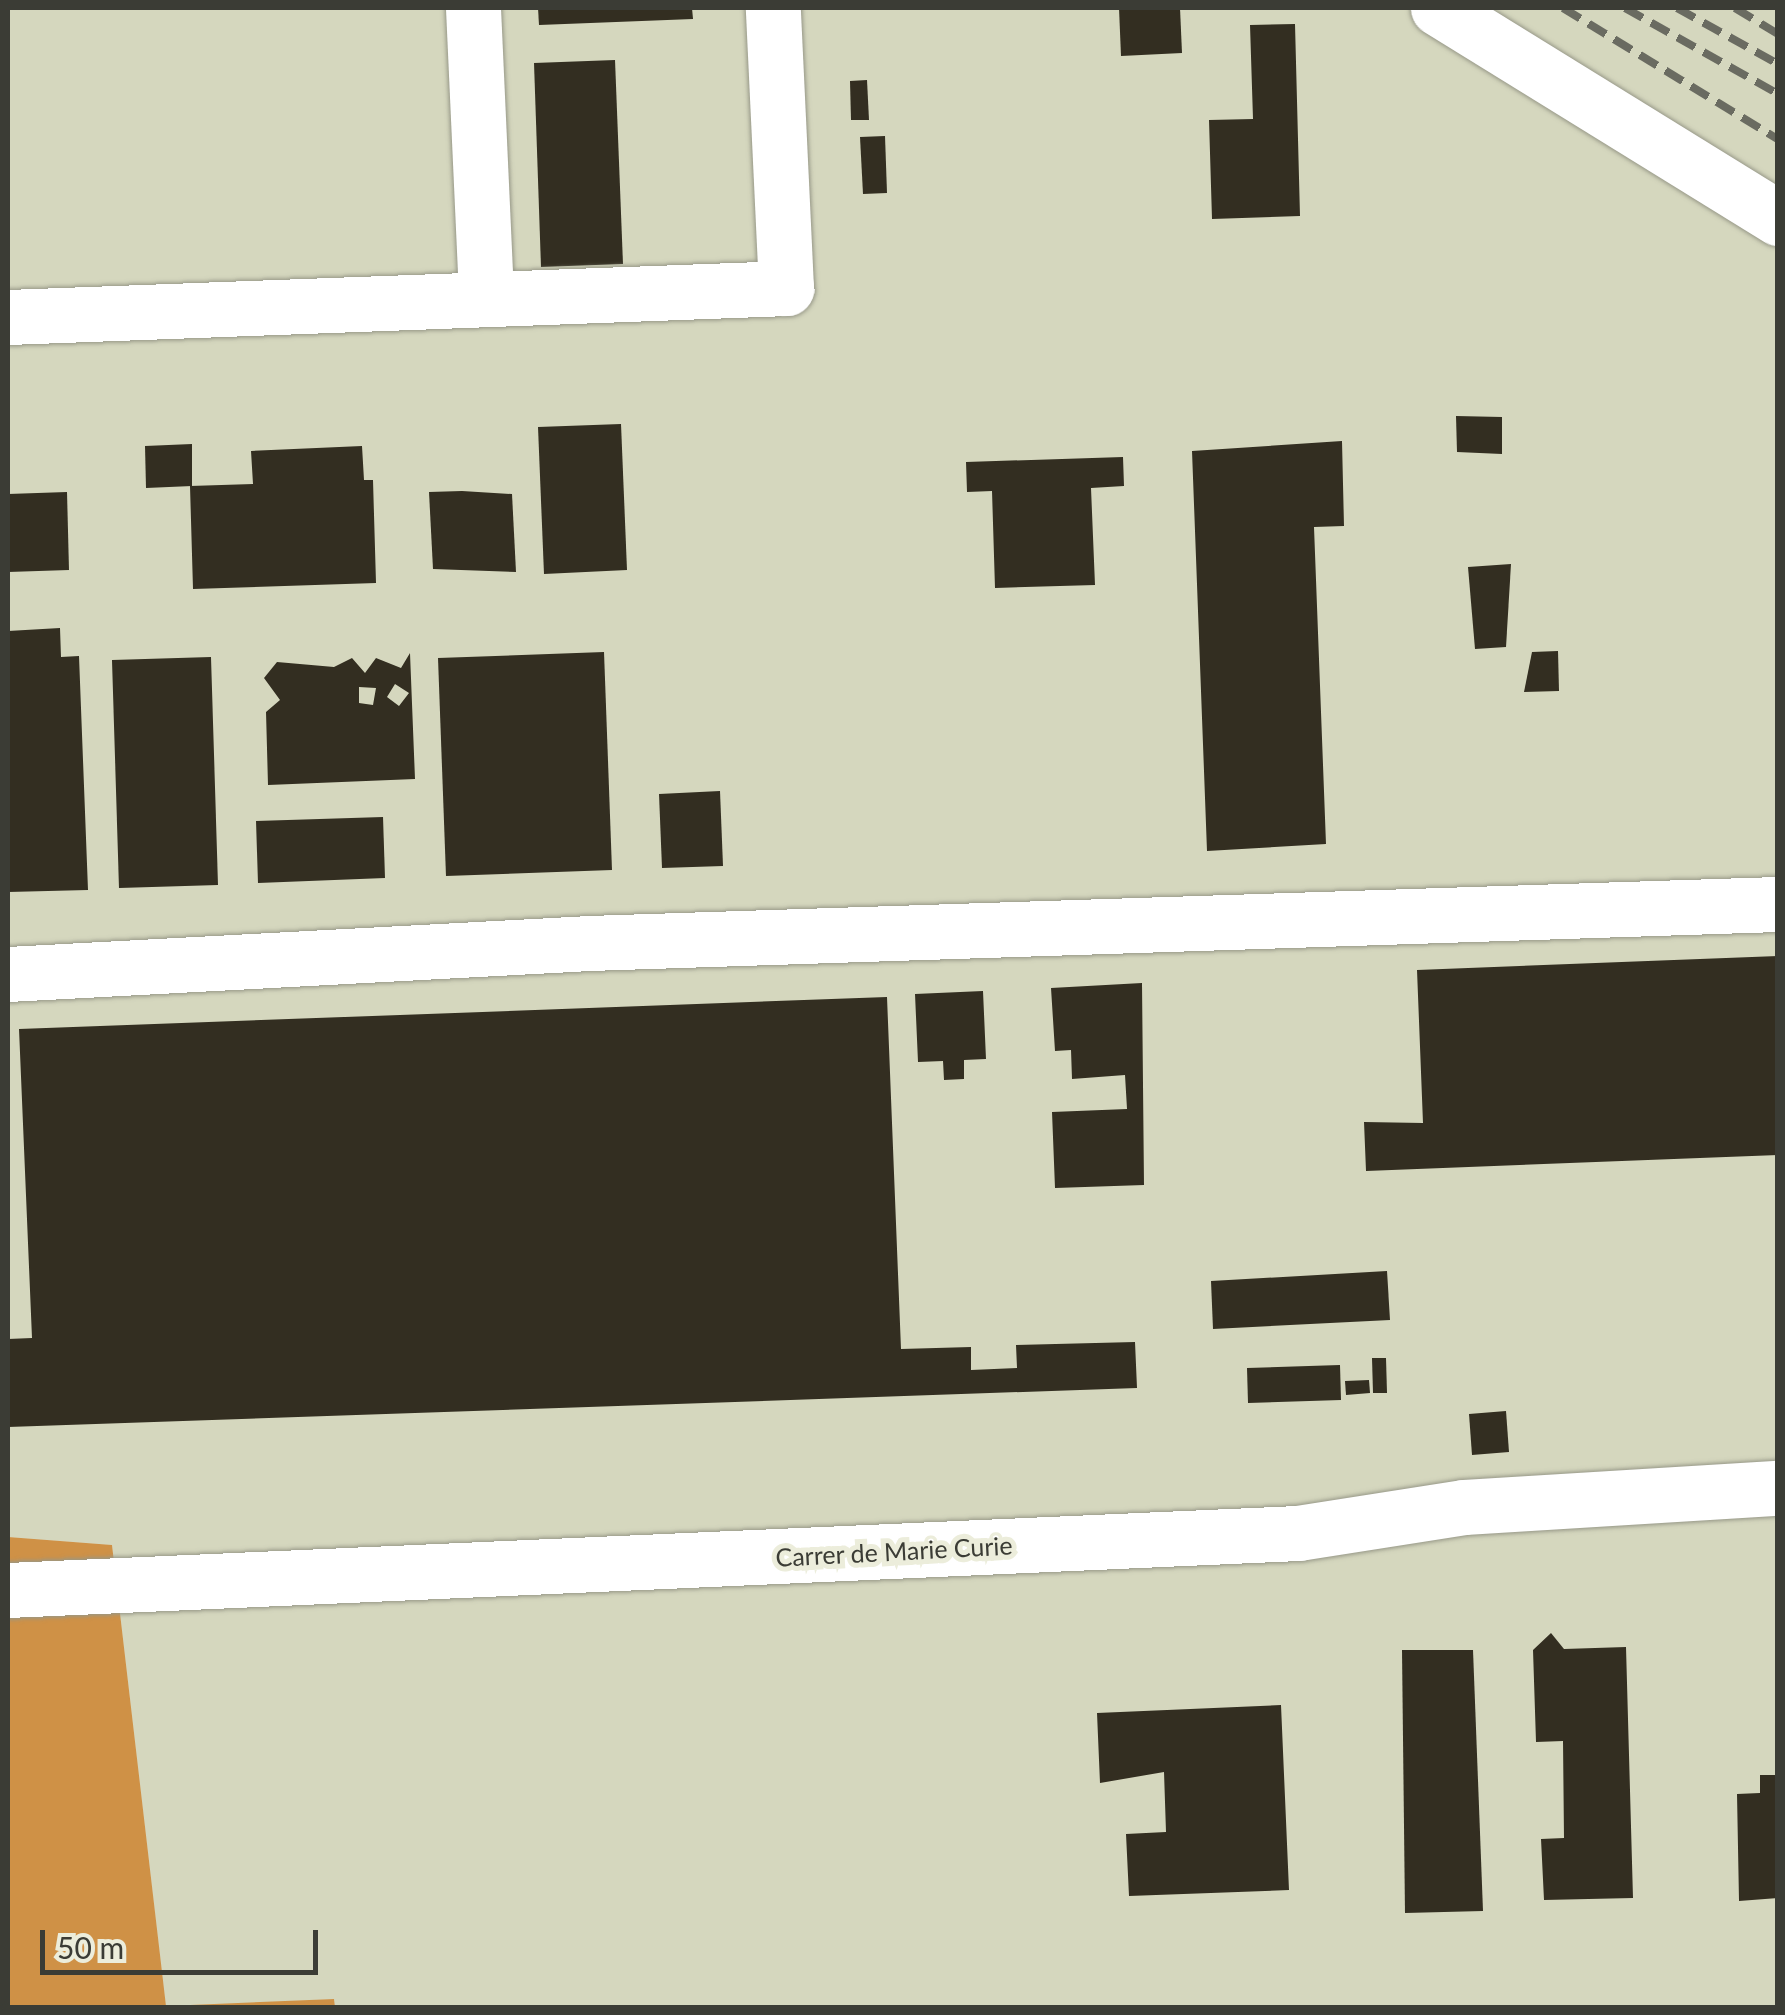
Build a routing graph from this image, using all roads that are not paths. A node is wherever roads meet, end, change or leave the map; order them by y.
1 (473, 8) edge
2 (772, 8) edge
3 (1438, 8) edge
4 (1778, 218) edge
5 (486, 292) junction
6 (8, 317) edge
7 (1778, 904) edge
8 (8, 974) edge
9 (1778, 1488) edge
10 (8, 1590) edge

1 - 5 street
2 - 5 street
3 - 4 street
5 - 6 street
7 - 8 street
9 - 10 street, Carrer de Marie Curie

